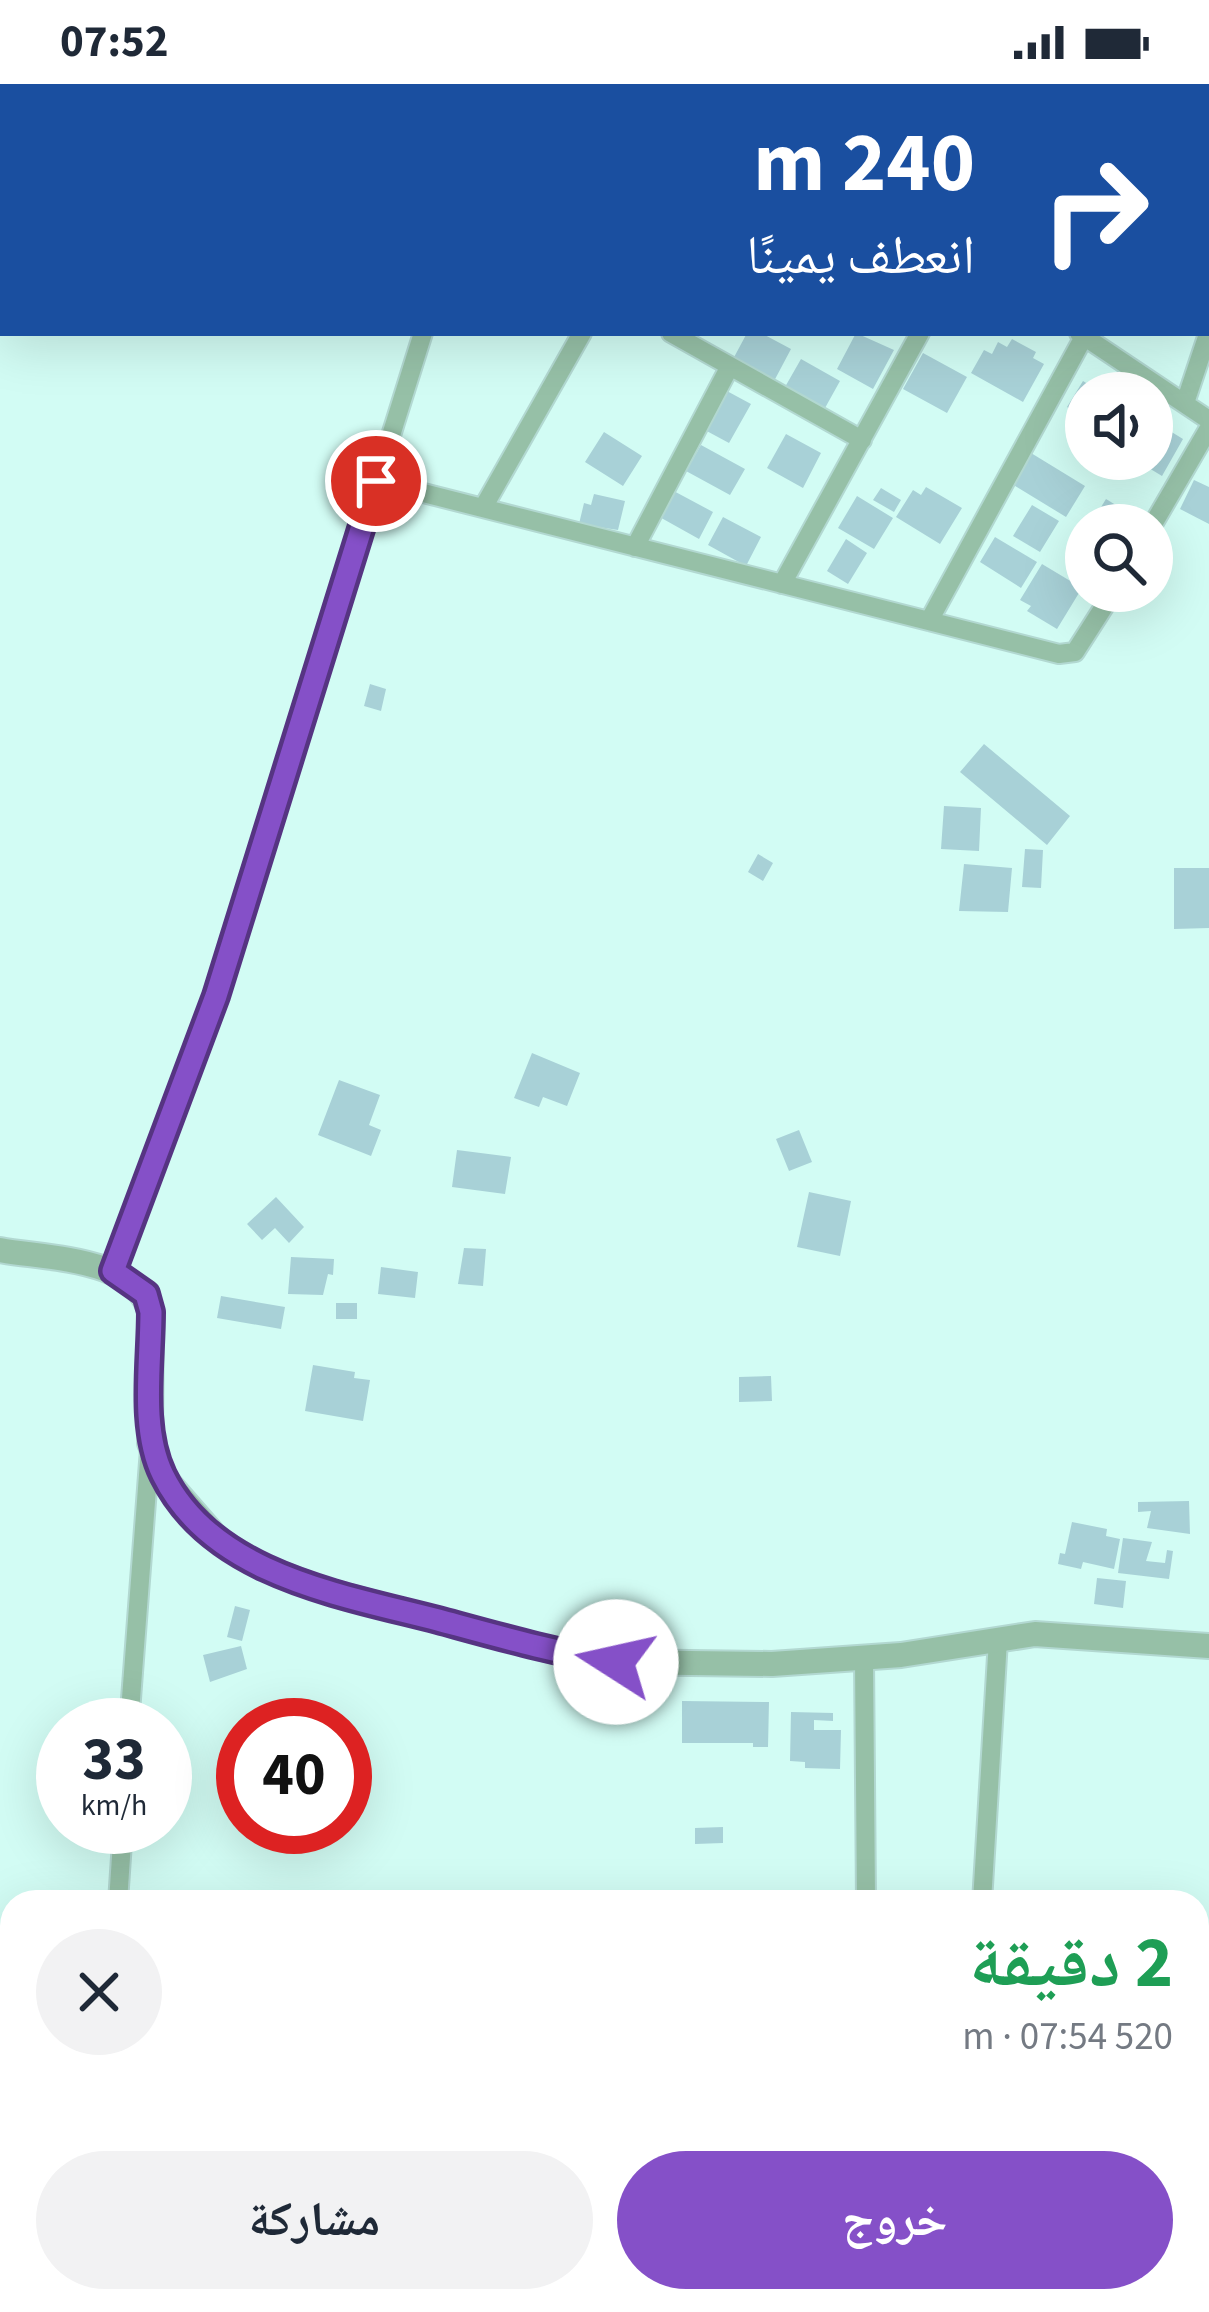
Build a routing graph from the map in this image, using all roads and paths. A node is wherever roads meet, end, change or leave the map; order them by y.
1 (422, 336) edge
2 (580, 336) edge
3 (675, 336) edge
4 (916, 336) edge
5 (1082, 336) edge
6 (1086, 336) edge
7 (1207, 336) edge
8 (730, 366) junction
9 (1185, 403) junction
10 (1209, 424) edge
11 (862, 440) junction
12 (376, 481) junction
13 (1164, 504) edge
14 (482, 508) junction
15 (635, 547) junction
16 (782, 584) junction
17 (1101, 612) edge
18 (929, 621) junction
19 (0, 1250) edge
20 (113, 1271) junction
21 (151, 1443) junction
22 (998, 1640) junction
23 (1209, 1646) edge
24 (864, 1658) junction
25 (131, 1698) edge
26 (121, 1854) edge
27 (119, 1890) edge
28 (866, 1890) edge
29 (983, 1890) edge

1 - 12 street
2 - 14 street
3 - 8 street
4 - 11 street
5 - 18 street
6 - 9 street
7 - 9 street
8 - 11 street
8 - 15 street
9 - 10 street
10 - 13 street
11 - 16 street
12 - 14 street
12 - 20 street
14 - 15 street
15 - 16 street
16 - 18 street
17 - 18 street
19 - 20 street
20 - 21 street
21 - 24 street
21 - 25 street
22 - 23 street
22 - 24 street
22 - 29 street
24 - 28 street
26 - 27 street

